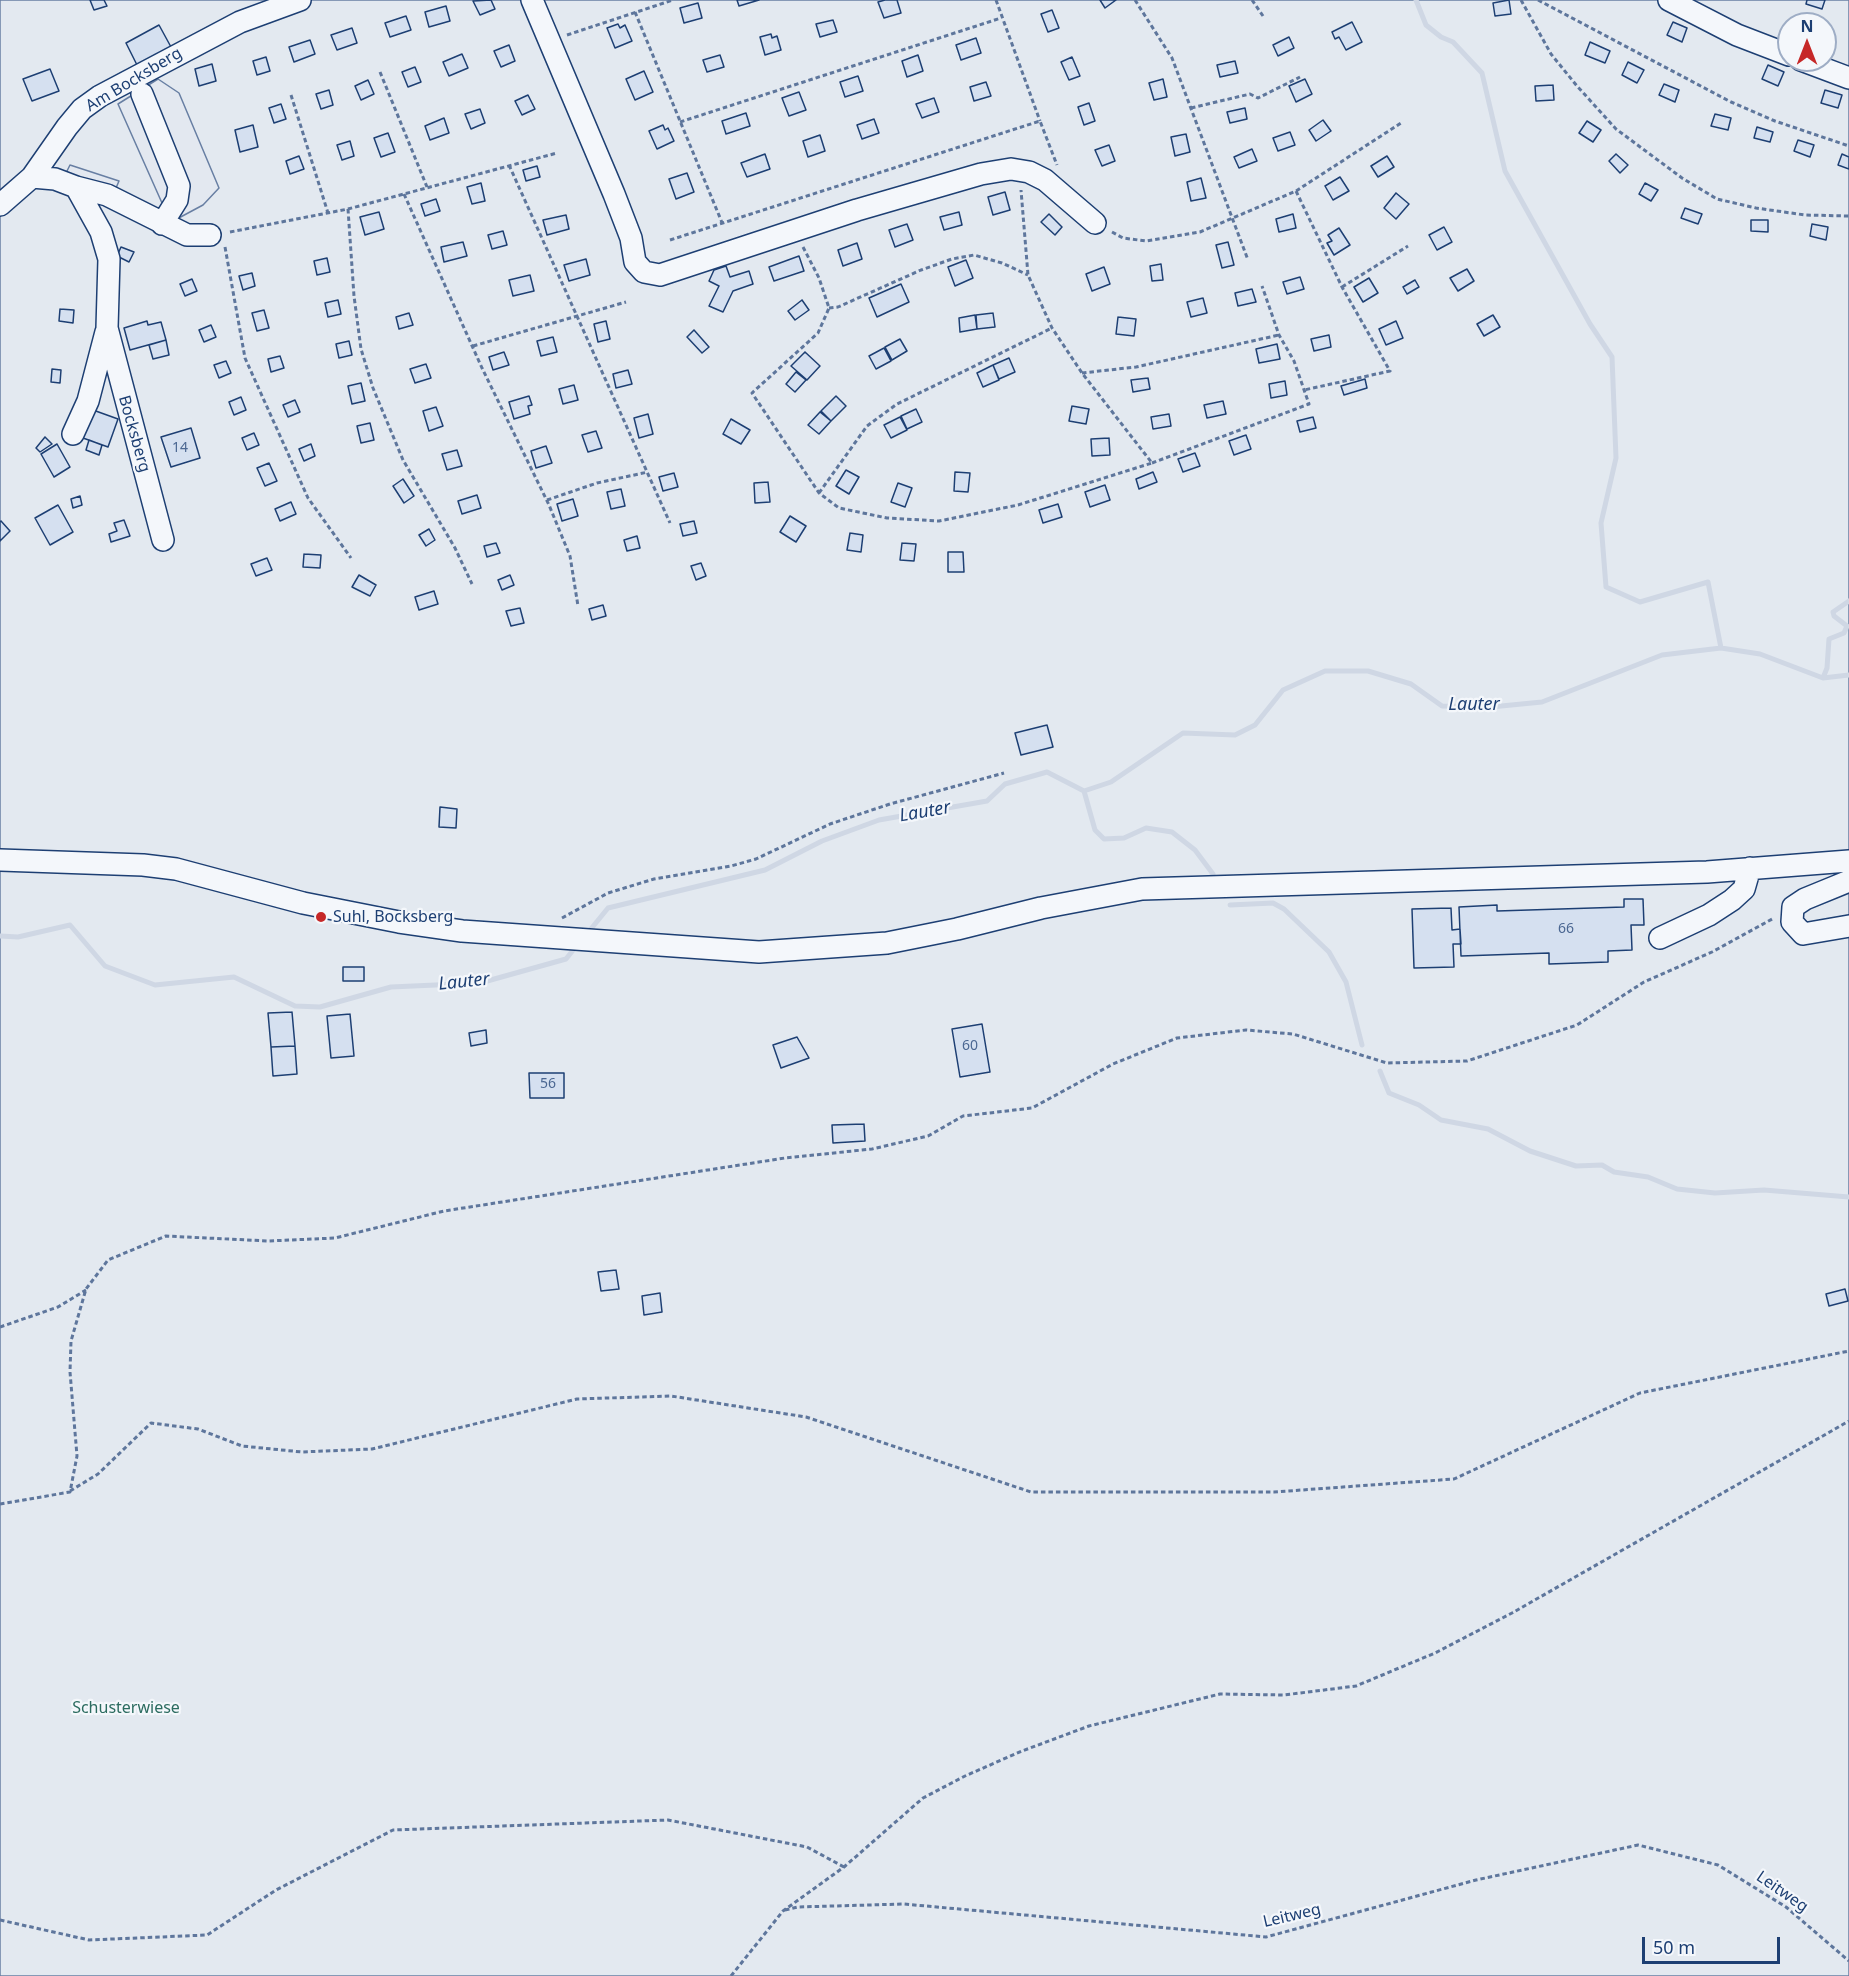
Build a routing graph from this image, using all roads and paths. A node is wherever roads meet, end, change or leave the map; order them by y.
1 (300, 0) edge
2 (532, 0) edge
3 (673, 0) edge
4 (996, 0) edge
5 (1135, 0) edge
6 (1252, 0) edge
7 (1521, 0) edge
8 (1539, 0) edge
9 (1669, 0) edge
10 (635, 12) junction
11 (1263, 16) dead end
12 (1001, 18) junction
13 (548, 41) junction
14 (1777, 50) edge
15 (380, 72) dead end
16 (1833, 72) edge
17 (1300, 77) dead end
18 (1849, 78) edge
19 (142, 94) dead end
20 (291, 95) dead end
21 (1191, 108) junction
22 (1040, 121) junction
23 (680, 122) junction
24 (1401, 123) dead end
25 (1849, 146) edge
26 (557, 153) dead end
27 (509, 165) junction
28 (1019, 170) junction
29 (32, 177) junction
30 (76, 187) junction
31 (427, 187) junction
32 (1053, 188) junction
33 (1296, 191) junction
34 (404, 194) junction
35 (0, 205) edge
36 (348, 209) junction
37 (328, 213) junction
38 (1849, 216) edge
39 (1233, 219) junction
40 (1095, 223) joint
41 (162, 224) junction
42 (723, 225) junction
43 (791, 231) junction
44 (216, 234) junction
45 (670, 240) dead end
46 (1408, 246) dead end
47 (1248, 260) dead end
48 (1028, 275) junction
49 (1262, 286) dead end
50 (1342, 287) junction
51 (626, 302) dead end
52 (829, 308) junction
53 (578, 314) junction
54 (107, 328) junction
55 (1052, 328) junction
56 (1279, 335) junction
57 (472, 346) junction
58 (1082, 373) junction
59 (1304, 390) junction
60 (73, 434) dead end
61 (1152, 463) junction
62 (648, 472) junction
63 (819, 493) junction
64 (547, 500) junction
65 (670, 523) dead end
66 (163, 540) dead end
67 (351, 558) dead end
68 (472, 584) dead end
69 (578, 606) dead end
70 (1004, 773) dead end
71 (0, 860) edge
72 (1849, 861) edge
73 (1750, 868) junction
74 (1849, 881) edge
75 (1792, 907) junction
76 (1849, 926) edge
77 (540, 937) junction
78 (1660, 938) dead end
79 (86, 1289) junction
80 (0, 1327) edge
81 (1849, 1351) edge
82 (1849, 1421) edge
83 (70, 1492) junction
84 (0, 1504) edge
85 (844, 1867) junction
86 (783, 1911) junction
87 (0, 1920) edge
88 (1849, 1961) edge
89 (730, 1976) edge

1 - 29 street, Am Bocksberg
2 - 13 street
3 - 10 path
4 - 12 path
5 - 21 path
6 - 11 path
7 - 38 path
8 - 25 path
9 - 14 street
10 - 13 path
10 - 23 path
12 - 22 path
12 - 23 path
13 - 43 street
15 - 31 path
16 - 18 street
17 - 21 path
19 - 41 street
20 - 37 path
21 - 39 path
22 - 32 path
22 - 42 path
23 - 42 path
24 - 33 path
26 - 27 path
27 - 31 path
27 - 53 path
28 - 32 street
28 - 43 street
28 - 48 path
29 - 30 street
29 - 35 street, Am Bocksberg
30 - 41 street
30 - 54 street, Bocksberg
31 - 34 path
32 - 40 street
33 - 39 path
33 - 50 path
34 - 36 path
34 - 57 path
36 - 37 path
36 - 68 path
37 - 44 path
39 - 40 path
39 - 47 path
41 - 44 street
42 - 45 path
43 - 52 path
44 - 67 path
46 - 50 path
48 - 52 path
48 - 55 path
49 - 56 path
50 - 59 path
51 - 53 path
52 - 63 path
53 - 57 path
53 - 62 path
54 - 60 street, Bocksberg
54 - 66 street, Bocksberg
55 - 58 path
55 - 63 path
56 - 58 path
56 - 59 path
57 - 64 path
58 - 61 path
59 - 61 path
61 - 63 path
62 - 64 path
62 - 65 path
64 - 69 path
70 - 77 path
71 - 77 street
72 - 73 street
73 - 77 street
73 - 78 street
74 - 75 street
75 - 76 street
75 - 79 path
79 - 80 path
79 - 83 path
81 - 83 path
82 - 85 path
83 - 84 path
85 - 86 path
85 - 87 path
86 - 88 path, Leitweg
86 - 89 path

